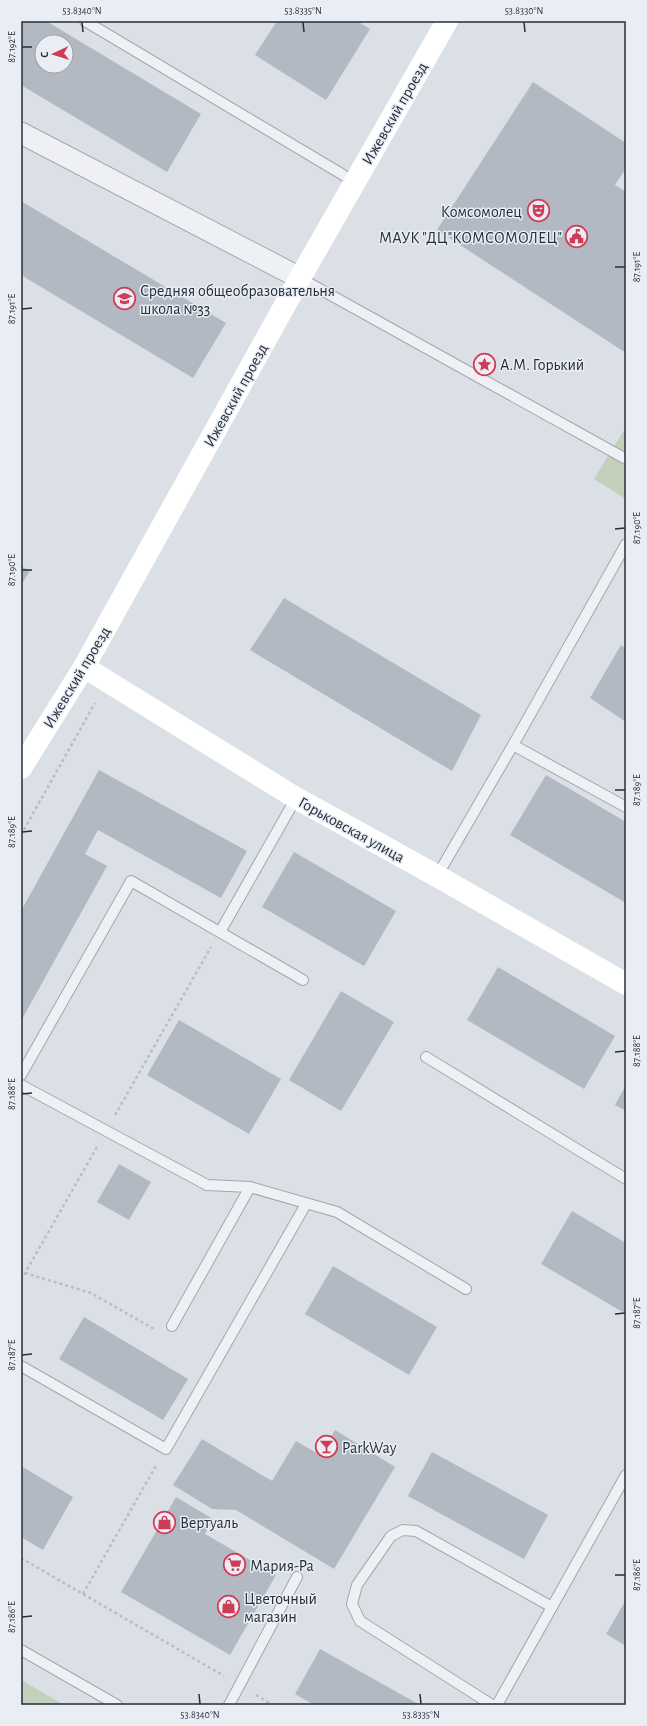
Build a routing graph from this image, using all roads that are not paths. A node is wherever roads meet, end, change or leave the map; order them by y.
1 (85, 21) edge
2 (441, 23) edge
3 (21, 133) edge
4 (355, 182) junction
5 (300, 278) junction
6 (626, 459) edge
7 (626, 544) edge
8 (84, 666) junction
9 (513, 745) junction
10 (25, 754) edge
11 (296, 798) junction
12 (626, 807) edge
13 (437, 876) junction
14 (220, 932) junction
15 (303, 980) dead end
16 (626, 984) edge
17 (426, 1057) dead end
18 (21, 1075) edge
19 (21, 1085) edge
20 (626, 1180) edge
21 (250, 1187) junction
22 (306, 1204) junction
23 (466, 1288) dead end
24 (172, 1326) road end
25 (21, 1366) edge
26 (626, 1476) edge
27 (297, 1577) dead end
28 (552, 1607) junction
29 (21, 1650) edge
30 (117, 1705) edge
31 (230, 1705) edge
32 (492, 1705) edge
33 (497, 1705) edge

1 - 4 lane
2 - 4 street, Ижевский проезд
3 - 5 street
4 - 5 street, Ижевский проезд
5 - 6 lane
5 - 8 street, Ижевский проезд
7 - 9 lane
8 - 10 street, Ижевский проезд
8 - 11 street, Горьковская улица
9 - 12 lane
9 - 13 lane
11 - 13 street, Горьковская улица
11 - 14 lane
13 - 16 street, Горьковская улица
14 - 15 lane
14 - 18 lane
17 - 20 lane
19 - 21 lane
21 - 22 lane
21 - 24 lane
22 - 23 lane
22 - 25 lane
26 - 28 lane
27 - 31 lane
28 - 32 lane
28 - 33 lane
29 - 30 lane

